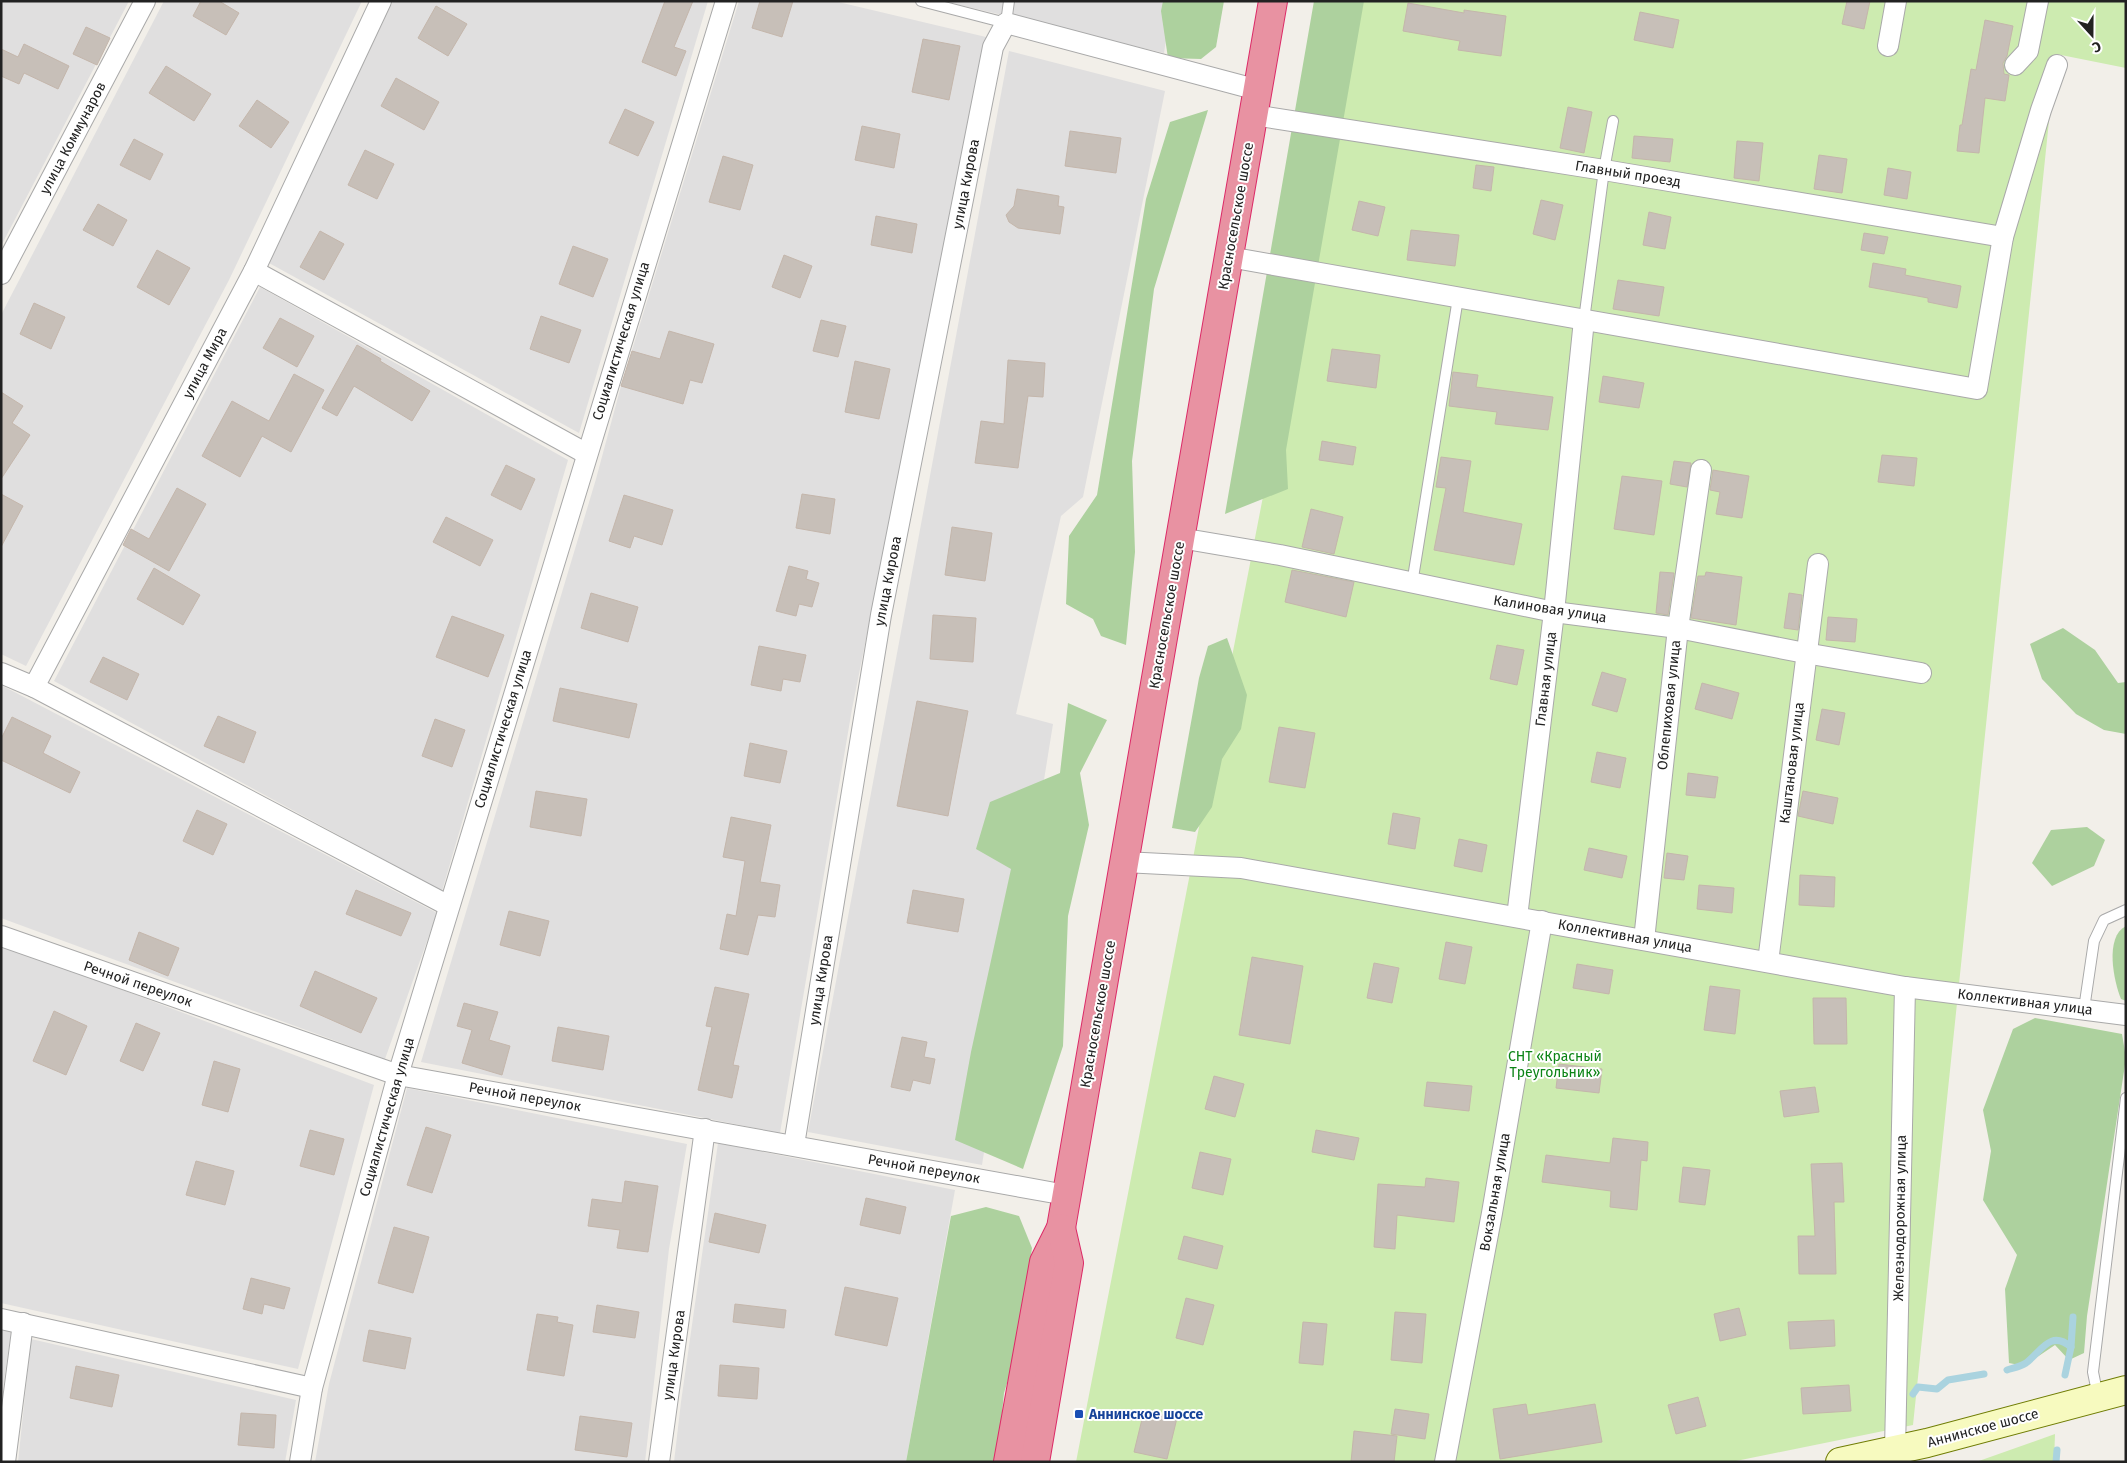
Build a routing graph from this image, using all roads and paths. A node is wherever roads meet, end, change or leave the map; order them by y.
1 (145, 1) edge
2 (381, 1) edge
3 (726, 1) edge
4 (921, 1) edge
5 (1009, 1) edge
6 (1273, 1) edge
7 (1896, 1) edge
8 (2038, 1) edge
9 (1006, 23) junction
10 (1888, 46) dead end
11 (2057, 65) dead end
12 (2015, 66) dead end
13 (1256, 102) junction
14 (1613, 121) dead end
15 (1604, 170) junction
16 (2003, 237) junction
17 (1229, 257) junction
18 (254, 272) junction
19 (1, 274) edge
20 (1458, 298) junction
21 (1584, 320) junction
22 (587, 454) junction
23 (1701, 470) dead end
24 (1180, 538) junction
25 (1818, 564) dead end
26 (1412, 584) junction
27 (1554, 612) junction
28 (1678, 628) junction
29 (1805, 653) junction
30 (1, 673) edge
31 (1921, 673) dead end
32 (34, 687) junction
33 (1124, 862) junction
34 (449, 906) junction
35 (2126, 910) edge
36 (1517, 917) junction
37 (1542, 921) junction
38 (1, 936) edge
39 (1644, 940) junction
40 (1768, 962) junction
41 (1905, 987) junction
42 (2084, 1009) junction
43 (2126, 1015) edge
44 (398, 1074) junction
45 (2126, 1098) edge
46 (705, 1129) junction
47 (794, 1145) junction
48 (1066, 1195) junction
49 (1061, 1228) junction
50 (1, 1319) edge
51 (23, 1324) junction
52 (312, 1388) junction
53 (2126, 1390) edge
54 (2099, 1398) junction
55 (1895, 1450) junction
56 (1927, 1452) edge
57 (5, 1462) edge
58 (300, 1462) edge
59 (659, 1462) edge
60 (1008, 1462) edge
61 (1035, 1462) edge
62 (1445, 1462) edge
63 (1840, 1462) edge

1 - 19 street, улица Коммунаров
2 - 18 street, улица Мира
3 - 22 street, Социалистическая улица
4 - 9 lane
5 - 9 lane
6 - 13 highway, Красносельское шоссе
7 - 10 street
8 - 12 street
9 - 13 street, Главный проезд
9 - 47 street, улица Кирова
11 - 16 street
13 - 15 street, Главный проезд
13 - 17 highway, Красносельское шоссе
14 - 15 lane
15 - 16 street, Главный проезд
15 - 21 lane
16 - 21 street
17 - 20 street
17 - 24 highway, Красносельское шоссе
18 - 22 street
18 - 32 street, улица Мира
20 - 21 street
20 - 26 lane
21 - 27 street, Главная улица
22 - 34 street, Социалистическая улица
23 - 28 street, Облепиховая улица
24 - 26 street, Калиновая улица
24 - 33 highway, Красносельское шоссе
25 - 29 street, Каштановая улица
26 - 27 street, Калиновая улица
27 - 28 street, Калиновая улица
27 - 36 street, Главная улица
28 - 29 street, Калиновая улица
28 - 39 street, Облепиховая улица
29 - 31 street, Калиновая улица
29 - 40 street, Каштановая улица
30 - 32 street
32 - 34 street
33 - 36 street, Коллективная улица
33 - 48 highway, Красносельское шоссе
34 - 44 street, Социалистическая улица
35 - 42 lane
36 - 37 street, Коллективная улица
37 - 39 street, Коллективная улица
37 - 62 street, Вокзальная улица
38 - 44 street, Речной переулок
39 - 40 street, Коллективная улица
40 - 41 street, Коллективная улица
41 - 42 street, Коллективная улица
41 - 55 street, Железнодорожная улица
42 - 43 street, Коллективная улица
44 - 46 street, Речной переулок
44 - 52 street, Социалистическая улица
45 - 54 lane
46 - 47 street, Речной переулок
46 - 59 street, улица Кирова
47 - 48 street, Речной переулок
48 - 49 highway, Красносельское шоссе
49 - 60 highway, Красносельское шоссе
49 - 61 highway, Красносельское шоссе
50 - 51 street
51 - 52 street
51 - 57 street
52 - 58 street, Социалистическая улица
53 - 54 main road, Аннинское шоссе
54 - 56 main road, Аннинское шоссе
55 - 56 main road, Аннинское шоссе
55 - 63 main road, Аннинское шоссе

